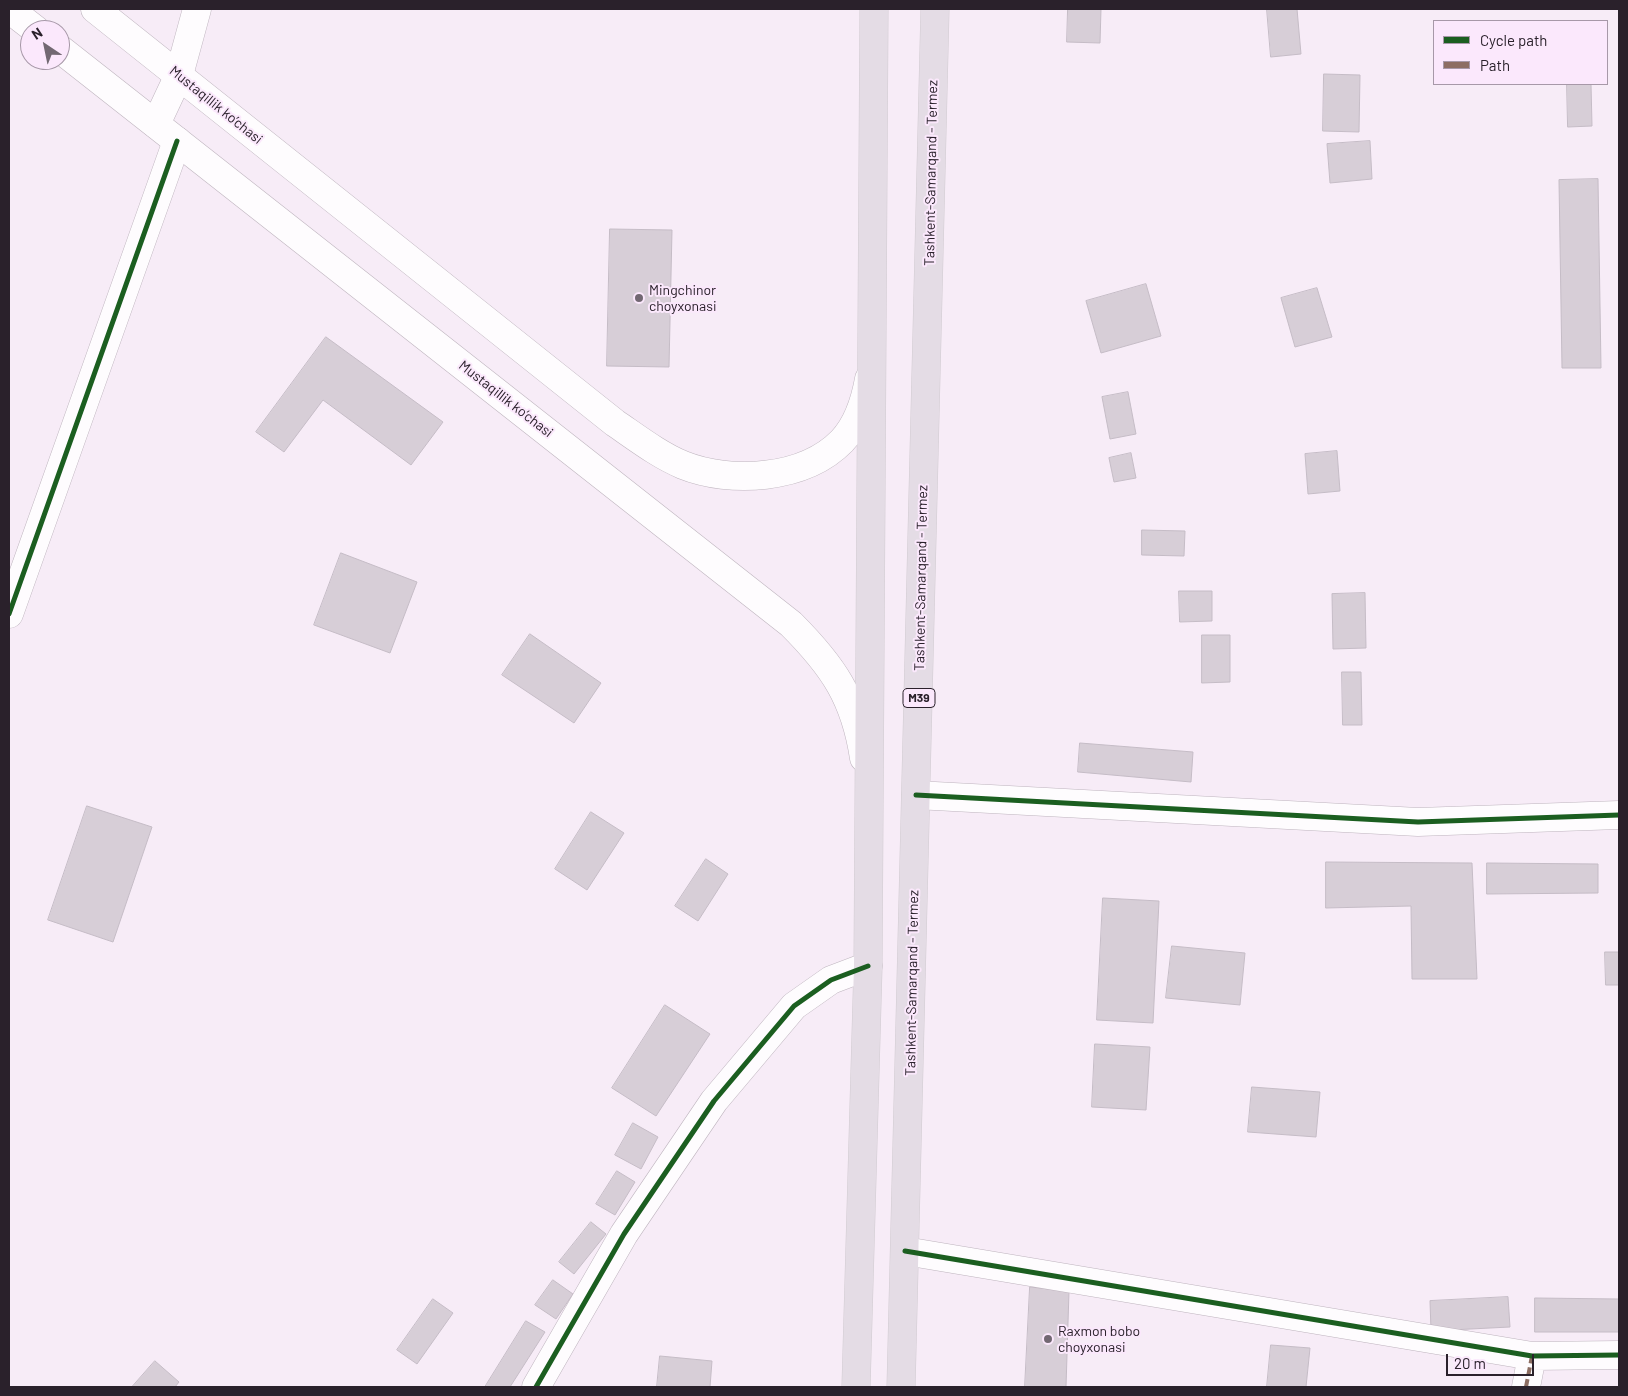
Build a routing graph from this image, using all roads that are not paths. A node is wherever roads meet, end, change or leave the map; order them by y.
1 (9, 9) edge
2 (95, 9) edge
3 (197, 9) edge
4 (874, 9) edge
5 (935, 9) edge
6 (23, 20) edge
7 (70, 57) edge
8 (179, 75) junction
9 (166, 133) junction
10 (871, 363) junction
11 (9, 614) edge
12 (916, 794) junction
13 (869, 806) junction
14 (1619, 815) edge
15 (868, 966) junction
16 (905, 1251) junction
17 (1619, 1355) edge
18 (1532, 1356) junction
19 (536, 1387) edge
20 (856, 1387) edge
21 (901, 1387) edge
22 (1526, 1387) edge

1 - 6 street
2 - 8 street, Mustaqillik ko’chasi
3 - 8 street
4 - 10 highway
5 - 12 highway, Tashkent-Samarqand - Termez / M39
7 - 9 street, Mustaqillik ko’chasi
8 - 9 street
8 - 10 street, Mustaqillik ko’chasi
9 - 11 street
9 - 13 street, Mustaqillik ko’chasi
10 - 13 highway
12 - 14 street
12 - 16 highway, Tashkent-Samarqand - Termez / M39
13 - 15 highway
15 - 19 street
15 - 20 highway
16 - 18 street
16 - 21 highway, Tashkent-Samarqand - Termez / M39
17 - 18 street
18 - 22 street

